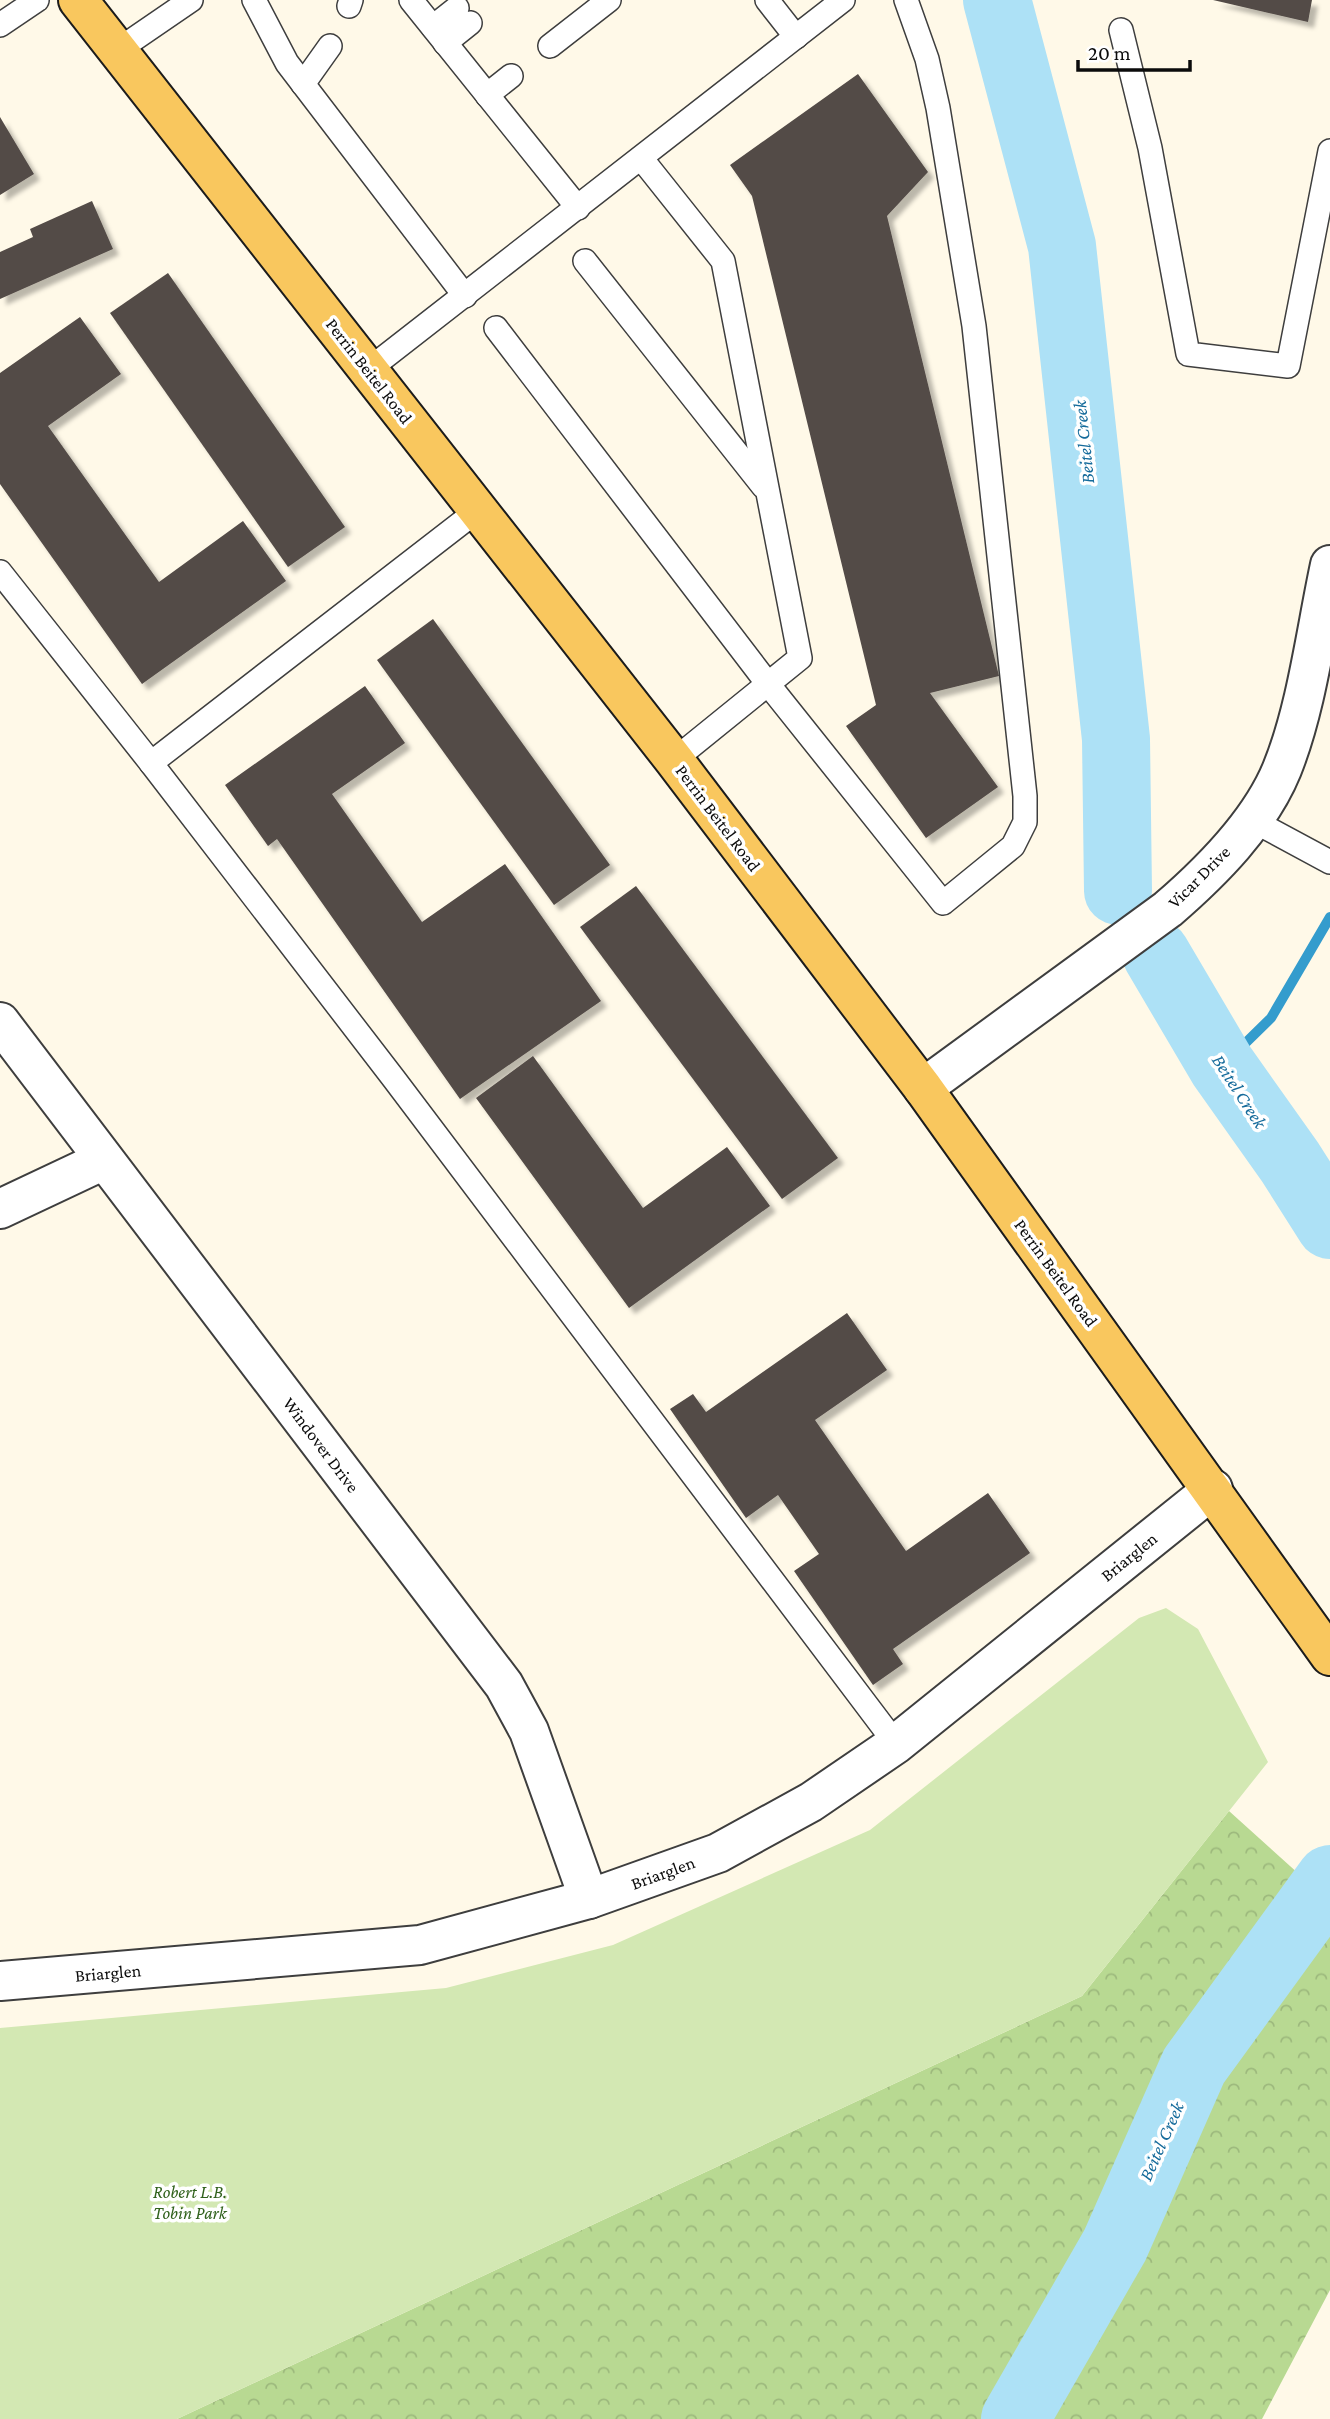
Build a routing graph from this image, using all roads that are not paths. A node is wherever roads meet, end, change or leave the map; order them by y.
1 (37, 0) edge
2 (78, 0) edge
3 (191, 0) edge
4 (254, 0) edge
5 (609, 0) edge
6 (766, 0) edge
7 (843, 0) edge
8 (906, 0) edge
9 (440, 16) edge
10 (0, 25) edge
11 (1121, 30) dead end
12 (796, 37) junction
13 (330, 46) dead end
14 (550, 46) dead end
15 (117, 50) junction
16 (511, 76) dead end
17 (303, 84) junction
18 (487, 95) junction
19 (1330, 151) edge
20 (642, 158) junction
21 (1327, 180) edge
22 (578, 208) junction
23 (585, 261) dead end
24 (465, 296) junction
25 (496, 328) dead end
26 (368, 370) junction
27 (766, 490) junction
28 (478, 510) junction
29 (1330, 565) edge
30 (0, 572) edge
31 (768, 684) junction
32 (674, 760) junction
33 (151, 763) junction
34 (1252, 820) junction
35 (1326, 860) edge
36 (0, 1022) edge
37 (923, 1088) junction
38 (104, 1160) junction
39 (0, 1209) edge
40 (1213, 1489) junction
41 (1326, 1651) edge
42 (896, 1744) junction
43 (589, 1899) junction
44 (0, 1981) edge

1 - 10 lane
2 - 15 main road, Perrin Beitel Road
3 - 15 lane
4 - 17 lane
5 - 14 lane
6 - 12 lane
7 - 12 lane
8 - 31 lane
9 - 18 lane
11 - 21 lane
12 - 20 lane
13 - 17 lane
15 - 26 main road, Perrin Beitel Road
16 - 18 lane
17 - 24 lane
18 - 22 lane
19 - 21 lane
20 - 22 lane
20 - 27 lane
22 - 24 lane
23 - 27 lane
24 - 26 lane
25 - 31 lane
26 - 28 main road, Perrin Beitel Road
27 - 31 lane
28 - 32 main road, Perrin Beitel Road
28 - 33 lane
29 - 34 street, Vicar Drive
30 - 33 lane
31 - 32 lane
32 - 37 main road, Perrin Beitel Road
33 - 42 lane
34 - 35 lane
34 - 37 street, Vicar Drive
36 - 38 street, Windover Drive
37 - 40 main road, Perrin Beitel Road
38 - 39 street
38 - 43 street, Windover Drive
40 - 41 main road, Perrin Beitel Road
40 - 42 street, Briarglen
42 - 43 street, Briarglen
43 - 44 street, Briarglen

